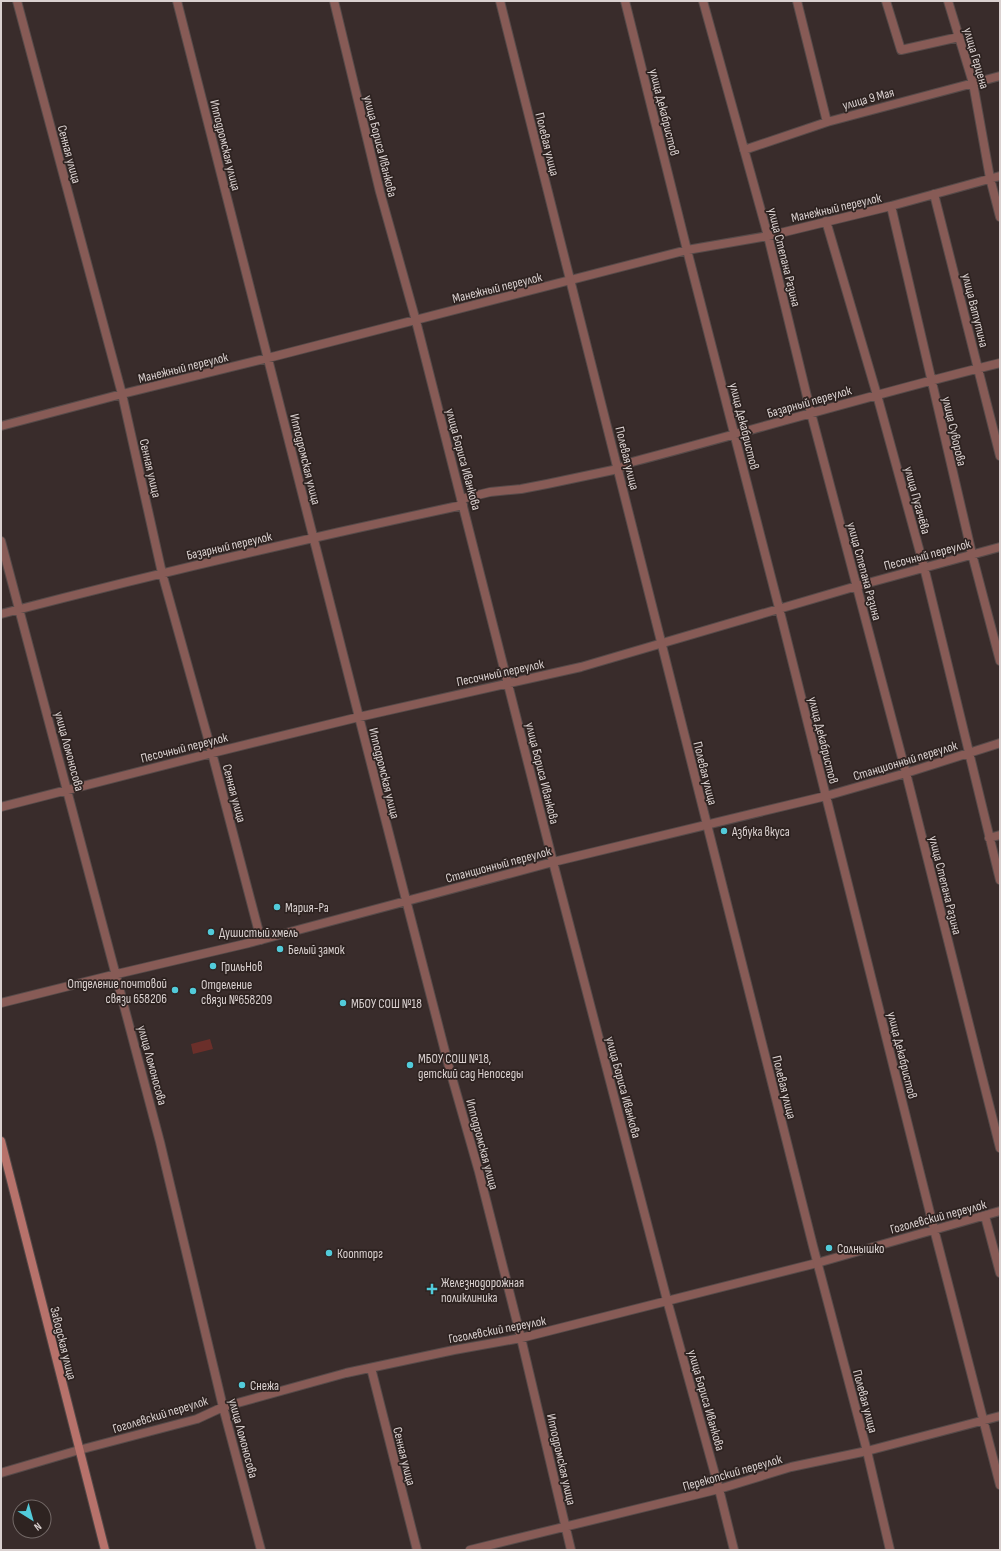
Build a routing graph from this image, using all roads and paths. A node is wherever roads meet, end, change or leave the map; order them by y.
1 (17, 1) edge
2 (177, 1) edge
3 (334, 1) edge
4 (500, 1) edge
5 (625, 1) edge
6 (703, 1) edge
7 (797, 1) edge
8 (886, 1) edge
9 (948, 1) edge
10 (959, 37) junction
11 (1000, 76) edge
12 (973, 83) junction
13 (827, 122) junction
14 (744, 150) junction
15 (1000, 176) edge
16 (990, 178) junction
17 (934, 194) junction
18 (891, 206) junction
19 (1000, 216) edge
20 (826, 221) junction
21 (768, 236) junction
22 (687, 250) junction
23 (570, 281) junction
24 (416, 320) junction
25 (268, 358) junction
26 (1000, 363) edge
27 (978, 368) junction
28 (931, 380) junction
29 (122, 394) junction
30 (877, 395) junction
31 (811, 413) junction
32 (1, 426) edge
33 (735, 435) junction
34 (1000, 456) edge
35 (618, 469) junction
36 (462, 502) junction
37 (314, 537) junction
38 (1, 541) edge
39 (1000, 547) edge
40 (972, 554) junction
41 (924, 567) junction
42 (162, 573) junction
43 (856, 586) junction
44 (779, 608) junction
45 (20, 609) junction
46 (1, 614) edge
47 (661, 643) junction
48 (1000, 661) edge
49 (508, 682) junction
50 (359, 717) junction
51 (1000, 743) edge
52 (212, 752) junction
53 (969, 753) junction
54 (906, 773) junction
55 (68, 789) junction
56 (826, 796) junction
57 (1, 807) edge
58 (706, 824) junction
59 (1000, 835) edge
60 (989, 838) junction
61 (553, 862) junction
62 (1000, 880) edge
63 (406, 901) junction
64 (261, 940) junction
65 (117, 974) junction
66 (1, 1003) edge
67 (1, 1141) edge
68 (1000, 1148) edge
69 (1000, 1211) edge
70 (985, 1216) junction
71 (934, 1229) junction
72 (817, 1263) junction
73 (1000, 1273) edge
74 (667, 1300) junction
75 (521, 1338) junction
76 (371, 1368) junction
77 (223, 1407) junction
78 (1000, 1416) edge
79 (983, 1421) junction
80 (79, 1450) junction
81 (867, 1451) junction
82 (1, 1473) edge
83 (1000, 1485) edge
84 (719, 1488) junction
85 (566, 1527) junction
86 (105, 1550) edge
87 (261, 1550) edge
88 (417, 1550) edge
89 (470, 1550) edge
90 (571, 1550) edge
91 (734, 1550) edge
92 (890, 1550) edge

1 - 29 street, Сенная улица
2 - 25 street, Ипподромская улица
3 - 24 street, улица Бориса Иванкова
4 - 23 street, Полевая улица
5 - 22 street, улица Декабристов
6 - 14 street, улица Степана Разина
7 - 13 street
8 - 10 street
9 - 10 street, улица Герцена
10 - 12 street, улица Герцена
11 - 12 street, улица 9 Мая
12 - 13 street, улица 9 Мая
12 - 16 street, улица Герцена
13 - 14 street, улица 9 Мая
14 - 21 street, улица Степана Разина
15 - 16 street, Манежный переулок
16 - 17 street, Манежный переулок
16 - 19 street, улица Герцена
17 - 18 street, Манежный переулок
17 - 27 street, улица Ватутина
18 - 20 street, Манежный переулок
18 - 28 street, улица Суворова
20 - 21 street, Манежный переулок
20 - 30 street, улица Пугачёва
21 - 22 street, Манежный переулок
21 - 31 street, улица Степана Разина
22 - 23 street, Манежный переулок
22 - 33 street, улица Декабристов
23 - 24 street, Манежный переулок
23 - 35 street, Полевая улица
24 - 25 street, Манежный переулок
24 - 36 street, улица Бориса Иванкова
25 - 29 street, Манежный переулок
25 - 37 street, Ипподромская улица
26 - 27 street, Базарный переулок
27 - 28 street, Базарный переулок
27 - 34 street, улица Ватутина
28 - 30 street, Базарный переулок
28 - 40 street, улица Суворова
29 - 32 street, Манежный переулок
29 - 42 street, Сенная улица
30 - 31 street, Базарный переулок
30 - 41 street, улица Пугачёва
31 - 33 street, Базарный переулок
31 - 43 street, улица Степана Разина
33 - 35 street, Базарный переулок
33 - 44 street, улица Декабристов
35 - 36 street, Базарный переулок
35 - 47 street, Полевая улица
36 - 37 street, Базарный переулок
36 - 49 street, улица Бориса Иванкова
37 - 42 street, Базарный переулок
37 - 50 street, Ипподромская улица
38 - 45 street, улица Ломоносова
39 - 40 street, Песочный переулок
40 - 41 street, Песочный переулок
40 - 48 street, улица Суворова
41 - 43 street, Песочный переулок
41 - 53 street, улица Пугачёва
42 - 45 street, Базарный переулок
42 - 52 street, Сенная улица
43 - 44 street, Песочный переулок
43 - 54 street, улица Степана Разина
44 - 47 street, Песочный переулок
44 - 56 street, улица Декабристов
45 - 46 street, Базарный переулок
45 - 55 street, улица Ломоносова
47 - 49 street, Песочный переулок
47 - 58 street, Полевая улица
49 - 50 street, Песочный переулок
49 - 61 street, улица Бориса Иванкова
50 - 52 street, Песочный переулок
50 - 63 street, Ипподромская улица
51 - 53 street, Станционный переулок
52 - 55 street, Песочный переулок
52 - 64 street, Сенная улица
53 - 54 street, Станционный переулок
53 - 60 street, улица Пугачёва
54 - 56 street, Станционный переулок
54 - 68 street, улица Степана Разина
55 - 57 street, Песочный переулок
55 - 65 street, улица Ломоносова
56 - 58 street, Станционный переулок
56 - 71 street, улица Декабристов
58 - 61 street, Станционный переулок
58 - 72 street, Полевая улица
59 - 60 street
60 - 62 street, улица Пугачёва
61 - 63 street, Станционный переулок
61 - 74 street, улица Бориса Иванкова
63 - 64 street, Станционный переулок
63 - 75 street, Ипподромская улица
64 - 65 street, Станционный переулок
65 - 66 street, Станционный переулок
65 - 77 street, улица Ломоносова
67 - 80 main road, Заводская улица
69 - 70 street, Гоголевский переулок
70 - 71 street, Гоголевский переулок
70 - 73 street
71 - 72 street, Гоголевский переулок
71 - 79 street, улица Декабристов
72 - 74 street, Гоголевский переулок
72 - 81 street, Полевая улица
74 - 75 street, Гоголевский переулок
74 - 84 street, улица Бориса Иванкова
75 - 76 street, Гоголевский переулок
75 - 85 street, Ипподромская улица
76 - 77 street, Гоголевский переулок
76 - 88 street, Сенная улица
77 - 80 street, Гоголевский переулок
77 - 87 street, улица Ломоносова
78 - 79 street, Перекопский переулок
79 - 81 street, Перекопский переулок
79 - 83 street, улица Декабристов
80 - 82 street, Гоголевский переулок
80 - 86 main road, Заводская улица
81 - 84 street, Перекопский переулок
81 - 92 street, Полевая улица
84 - 85 street, Перекопский переулок
84 - 91 street, улица Бориса Иванкова
85 - 89 street, Перекопский переулок
85 - 90 street, Ипподромская улица

